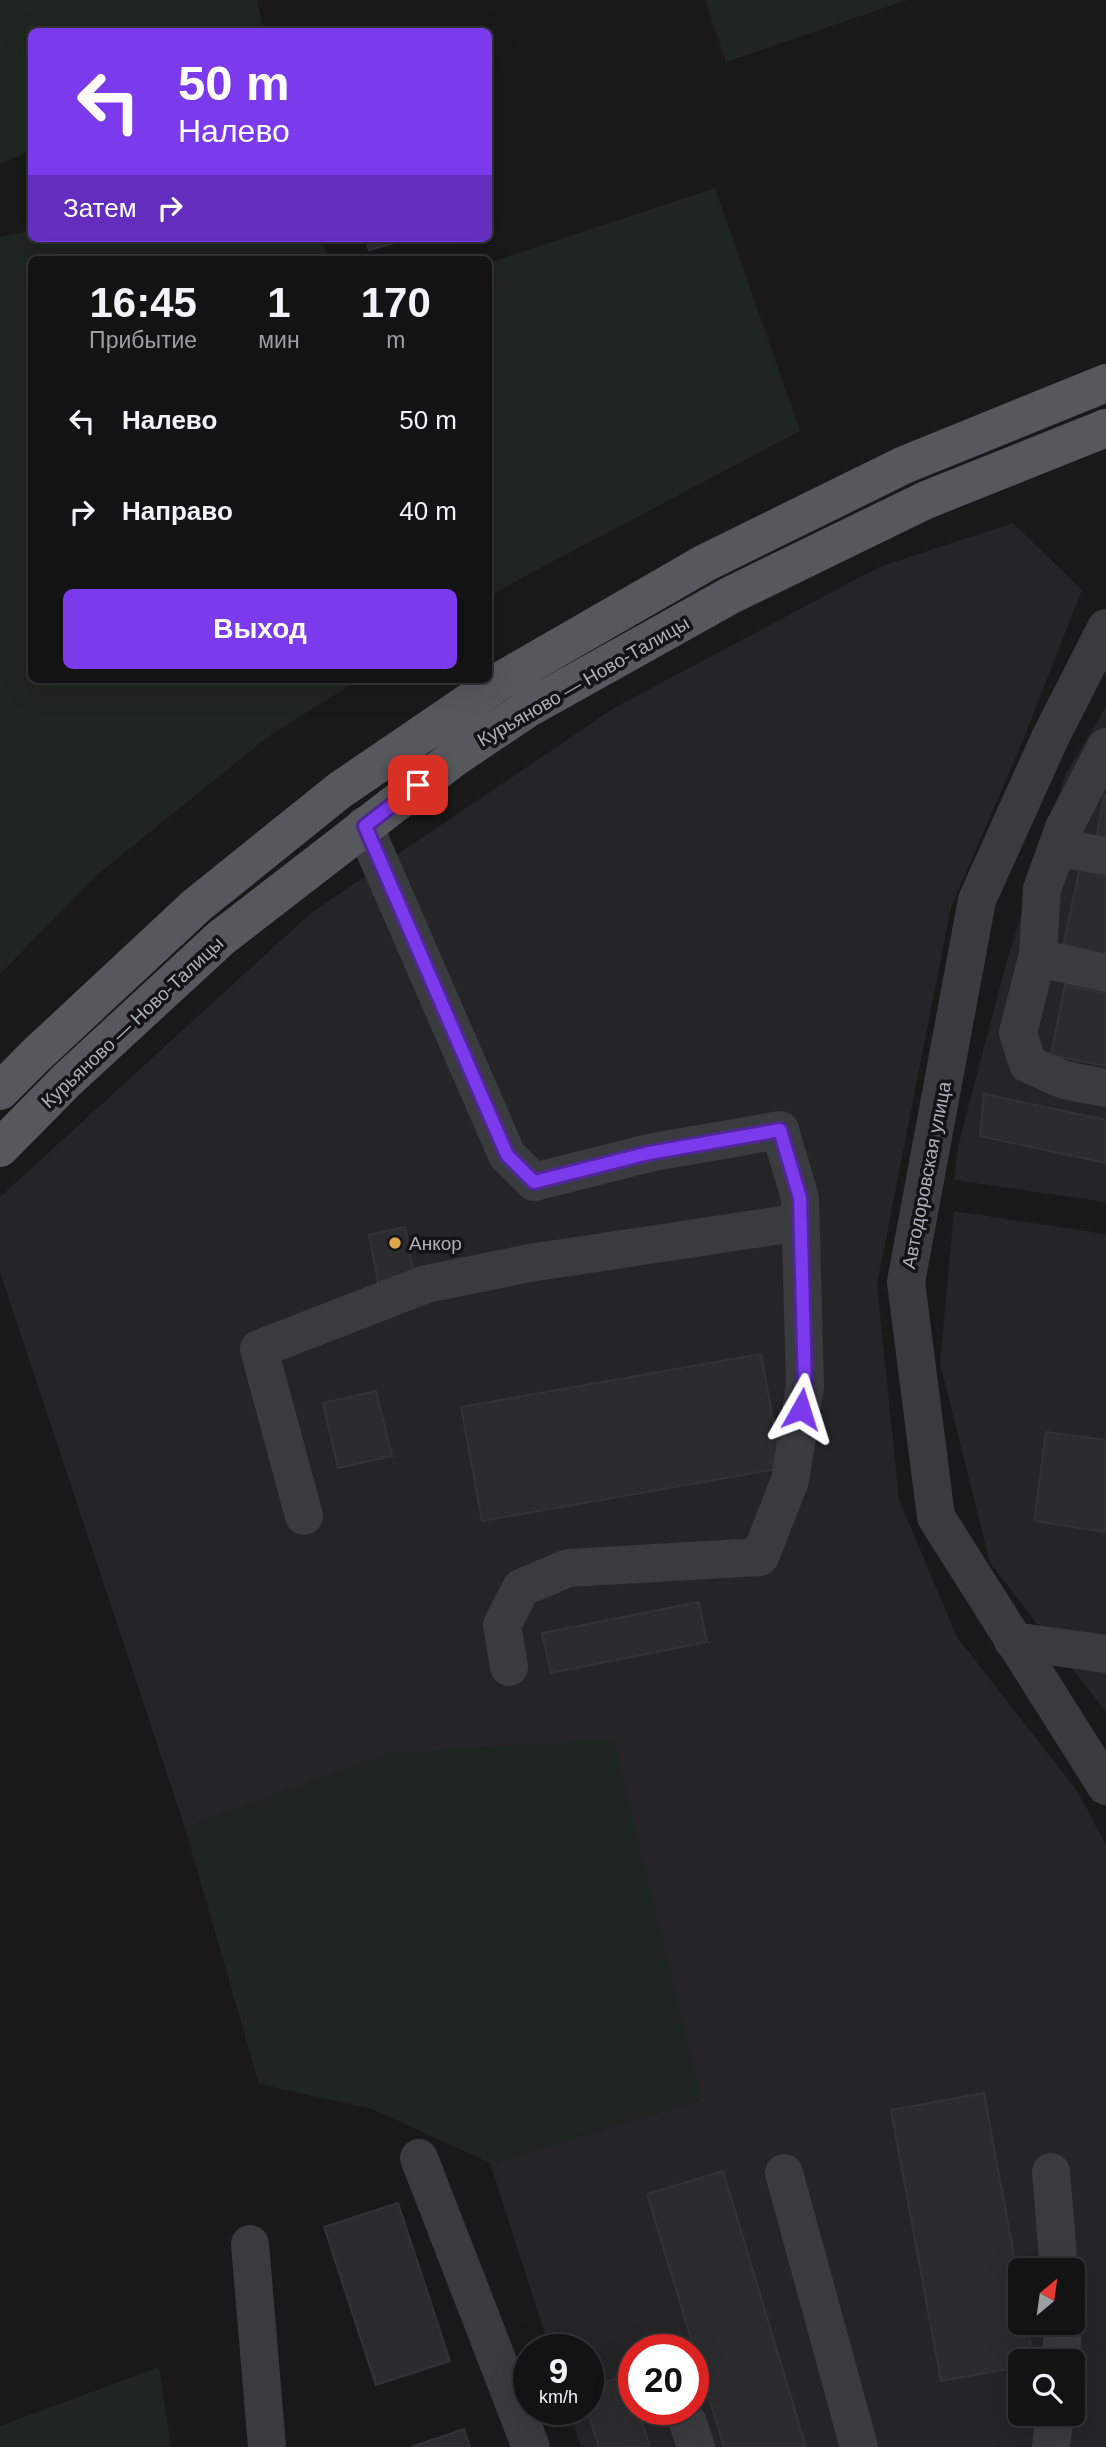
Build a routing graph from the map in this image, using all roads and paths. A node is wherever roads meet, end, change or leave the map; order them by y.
1 (1106, 383) edge
2 (1106, 428) edge
3 (1106, 628) edge
4 (1103, 761) edge
5 (365, 826) junction
6 (1057, 848) junction
7 (1106, 856) edge
8 (1037, 958) junction
9 (1106, 973) edge
10 (1106, 1088) edge
11 (0, 1091) edge
12 (0, 1148) edge
13 (801, 1222) junction
14 (304, 1516) dead end
15 (1013, 1640) junction
16 (1106, 1654) edge
17 (509, 1667) dead end
18 (1106, 1786) edge
19 (419, 2158) dead end
20 (1051, 2172) dead end
21 (784, 2173) dead end
22 (250, 2244) dead end
23 (1058, 2258) edge
24 (1053, 2426) edge
25 (267, 2447) edge
26 (531, 2447) edge
27 (859, 2447) edge
28 (1051, 2447) edge

1 - 11 main road, Курьяново — Ново-Талицы
2 - 5 main road, Курьяново — Ново-Талицы
3 - 15 street, Автодоровская улица
4 - 6 street
5 - 12 main road, Курьяново — Ново-Талицы
5 - 13 street
6 - 7 street
6 - 8 street
8 - 9 street
8 - 10 street
13 - 14 street
13 - 17 street
15 - 16 street
15 - 18 street, Автодоровская улица
19 - 26 street
20 - 23 street
21 - 27 street
22 - 25 street
24 - 28 street

